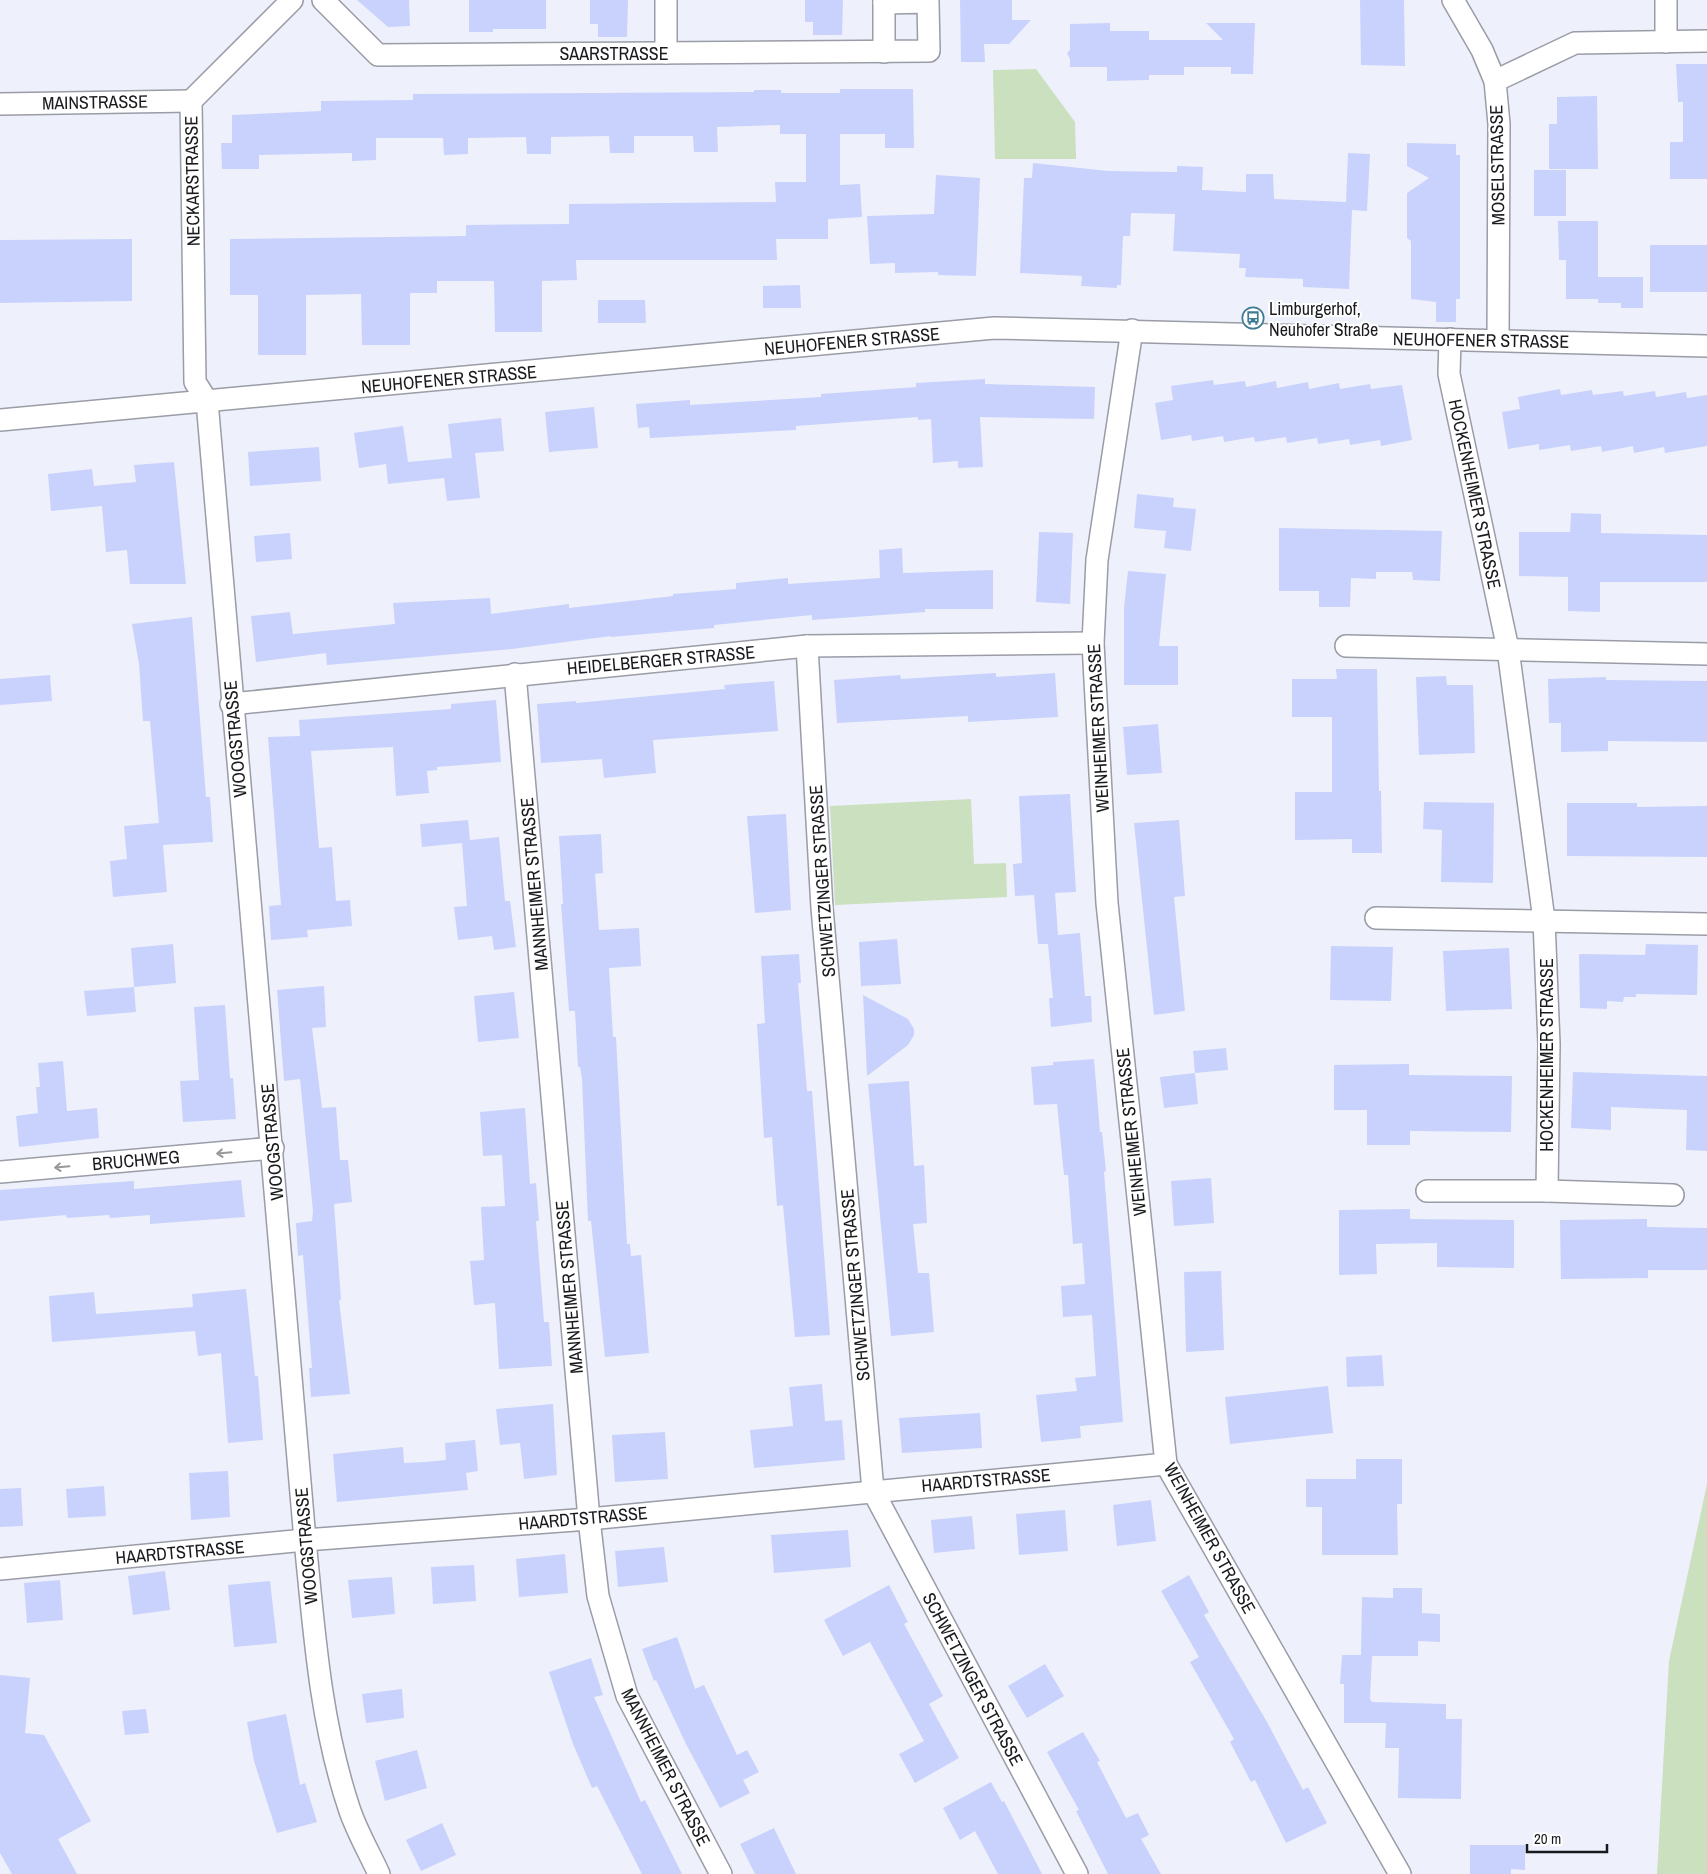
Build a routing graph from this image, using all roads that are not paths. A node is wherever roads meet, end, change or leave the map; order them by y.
1 (292, 0) edge
2 (323, 0) edge
3 (666, 0) edge
4 (1453, 0) edge
5 (1666, 0) edge
6 (884, 1) edge
7 (1666, 42) junction
8 (1707, 42) edge
9 (884, 52) junction
10 (666, 53) junction
11 (1495, 81) junction
12 (191, 101) junction
13 (0, 104) edge
14 (1132, 330) junction
15 (1450, 339) junction
16 (1498, 340) junction
17 (1707, 346) edge
18 (207, 401) junction
19 (0, 420) edge
20 (1093, 643) junction
21 (808, 646) junction
22 (1346, 646) dead end
23 (1508, 649) junction
24 (1707, 654) edge
25 (515, 674) junction
26 (231, 704) junction
27 (1376, 918) dead end
28 (1544, 920) junction
29 (1707, 924) edge
30 (272, 1148) junction
31 (0, 1172) edge
32 (1427, 1191) dead end
33 (1547, 1191) junction
34 (1674, 1195) dead end
35 (1166, 1464) junction
36 (873, 1491) junction
37 (589, 1519) junction
38 (305, 1540) junction
39 (0, 1569) edge
40 (379, 1874) edge
41 (721, 1874) edge
42 (1077, 1874) edge
43 (1400, 1874) edge

1 - 12 street, NECKARSTRASSE
2 - 10 street, SAARSTRASSE
3 - 10 street
4 - 11 street, MOSELSTRASSE
5 - 7 street
6 - 9 street
6 - 9 street, SAARSTRASSE
7 - 8 street
7 - 11 street
9 - 10 street, SAARSTRASSE
11 - 16 street, MOSELSTRASSE
12 - 13 street, MAINSTRASSE
12 - 18 street, NECKARSTRASSE
14 - 15 street, NEUHOFENER STRASSE
14 - 18 street, NEUHOFENER STRASSE
14 - 20 street, WEINHEIMER STRASSE
15 - 16 street, NEUHOFENER STRASSE
15 - 23 street, HOCKENHEIMER STRASSE
16 - 17 street, NEUHOFENER STRASSE
18 - 19 street, NEUHOFENER STRASSE
18 - 26 street, WOOGSTRASSE
20 - 21 street, HEIDELBERGER STRASSE
20 - 35 street, WEINHEIMER STRASSE
21 - 25 street, HEIDELBERGER STRASSE
21 - 36 street, SCHWETZINGER STRASSE
22 - 23 street
23 - 24 street
23 - 28 street, HOCKENHEIMER STRASSE
25 - 26 street, HEIDELBERGER STRASSE
25 - 37 street, MANNHEIMER STRASSE
26 - 30 street, WOOGSTRASSE
27 - 28 street
28 - 29 street
28 - 33 street, HOCKENHEIMER STRASSE
30 -> 31 street, BRUCHWEG
30 - 38 street, WOOGSTRASSE
32 - 33 street
33 - 34 street
35 - 36 street, HAARDTSTRASSE
35 - 43 street, WEINHEIMER STRASSE
36 - 37 street, HAARDTSTRASSE
36 - 42 street, SCHWETZINGER STRASSE
37 - 38 street, HAARDTSTRASSE
37 - 41 street, MANNHEIMER STRASSE
38 - 39 street, HAARDTSTRASSE
38 - 40 street, WOOGSTRASSE

